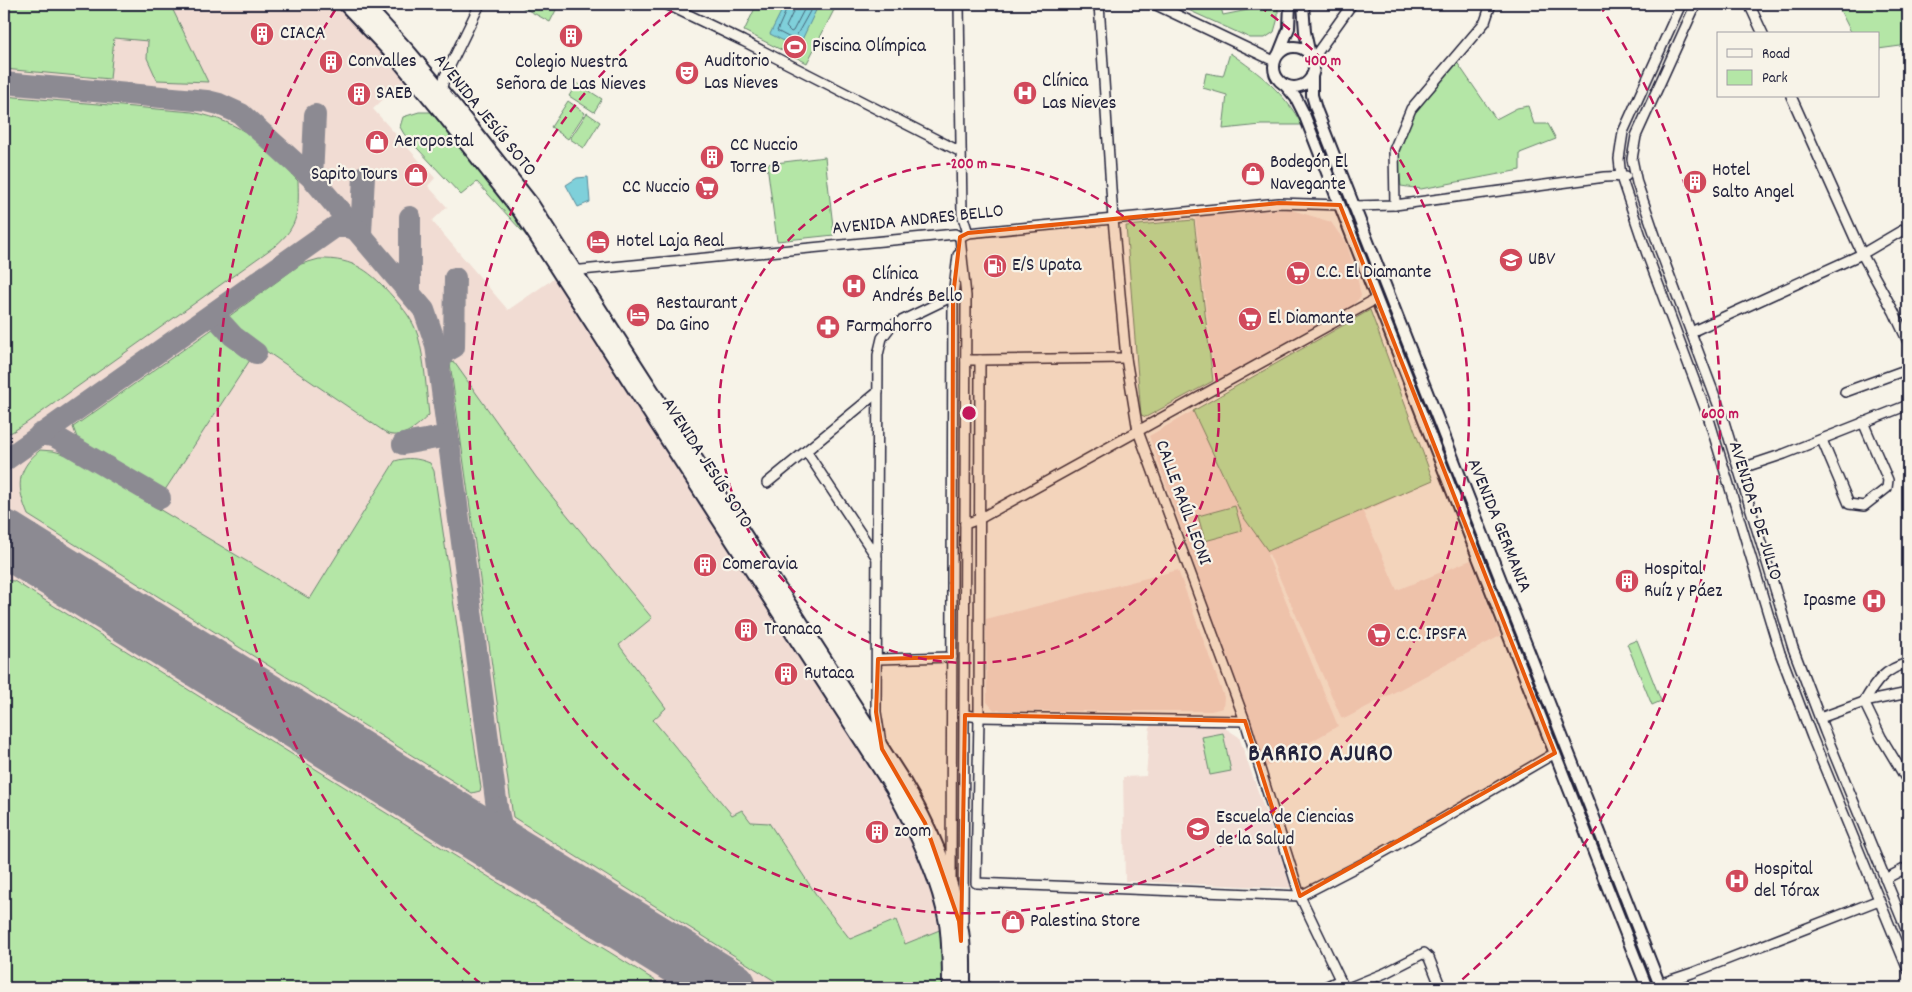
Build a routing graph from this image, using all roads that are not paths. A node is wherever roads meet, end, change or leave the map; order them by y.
1 (346, 4) edge
2 (364, 4) edge
3 (480, 4) edge
4 (666, 4) edge
5 (959, 4) edge
6 (1099, 4) edge
7 (1154, 4) edge
8 (1290, 4) edge
9 (1303, 4) edge
10 (1352, 4) edge
11 (1491, 4) edge
12 (1681, 4) edge
13 (1696, 4) edge
14 (1747, 4) edge
15 (1762, 32) edge
16 (1276, 58) junction
17 (1311, 58) junction
18 (1312, 75) junction
19 (1285, 85) junction
20 (435, 94) junction
21 (1792, 98) edge
22 (961, 152) junction
23 (1634, 174) junction
24 (1621, 177) junction
25 (1340, 205) junction
26 (1395, 205) junction
27 (1353, 206) junction
28 (1113, 219) junction
29 (1908, 227) edge
30 (961, 235) junction
31 (1862, 254) junction
32 (567, 271) junction
33 (953, 296) junction
34 (1376, 299) junction
35 (1691, 332) junction
36 (1908, 342) edge
37 (1126, 358) junction
38 (966, 360) junction
39 (980, 360) junction
40 (1908, 369) edge
41 (878, 392) junction
42 (1845, 392) dead end
43 (1908, 405) edge
44 (1863, 422) junction
45 (1138, 431) junction
46 (1822, 440) junction
47 (806, 451) junction
48 (1739, 469) junction
49 (767, 482) dead end
50 (979, 519) junction
51 (965, 524) junction
52 (877, 558) junction
53 (878, 658) junction
54 (952, 658) junction
55 (1908, 663) edge
56 (1908, 693) edge
57 (1864, 702) junction
58 (965, 714) junction
59 (979, 717) junction
60 (1820, 718) junction
61 (1245, 721) junction
62 (882, 749) junction
63 (1555, 753) junction
64 (1908, 782) edge
65 (1908, 867) edge
66 (1885, 879) junction
67 (951, 890) junction
68 (1300, 896) junction
69 (1879, 900) junction
70 (947, 923) junction
71 (1908, 934) edge
72 (962, 941) junction
73 (1908, 970) edge
74 (1344, 986) edge
75 (1660, 986) edge
76 (950, 988) edge
77 (963, 988) edge
78 (1323, 988) edge
79 (1441, 988) edge
80 (1648, 988) edge

1 - 20 main road, AVENIDA JESÚS SOTO
2 - 20 main road, AVENIDA JESÚS SOTO
3 - 20 street
4 - 22 street
5 - 22 street
6 - 28 street, CALLE RAÚL LEONI
7 - 16 street
8 - 16 street
9 - 17 street
10 - 17 street
11 - 26 street
12 - 24 street, AVENIDA 5 DE JULIO
13 - 23 street, AVENIDA 5 DE JULIO
14 - 15 street
16 - 17 street
16 - 19 street
17 - 18 street
18 - 19 street
18 - 27 street, AVENIDA GERMANIA
19 - 25 street, AVENIDA GERMANIA
20 - 32 main road, AVENIDA JESÚS SOTO
21 - 31 street
22 - 30 street
23 - 24 street
23 - 35 street, AVENIDA 5 DE JULIO
24 - 26 street
24 - 69 street, AVENIDA 5 DE JULIO
25 - 28 street, AVENIDA ANDRES BELLO
25 - 34 street, AVENIDA GERMANIA
26 - 27 street
27 - 75 street, AVENIDA GERMANIA
28 - 30 street, AVENIDA ANDRES BELLO
28 - 37 street, CALLE RAÚL LEONI
29 - 31 street
30 - 32 street, AVENIDA ANDRES BELLO
30 - 33 street
30 - 38 street
31 - 35 street
31 - 36 street
32 - 62 main road, AVENIDA JESÚS SOTO
32 - 70 main road, AVENIDA JESÚS SOTO
33 - 41 street
33 - 54 street
34 - 45 street
34 - 63 street, AVENIDA GERMANIA
35 - 48 street, AVENIDA 5 DE JULIO
37 - 39 street
37 - 45 street, CALLE RAÚL LEONI
38 - 39 street
38 - 51 street
39 - 50 street
40 - 42 street
41 - 47 street
41 - 52 street
43 - 44 street
44 - 46 street
44 - 46 street
45 - 50 street
45 - 61 street, CALLE RAÚL LEONI
46 - 48 street
47 - 49 street
47 - 52 street
48 - 60 street, AVENIDA 5 DE JULIO
50 - 51 street
50 - 59 street
51 - 58 street
52 - 53 street
53 - 54 street
53 - 62 street
54 - 67 street
55 - 57 street
56 - 57 street
57 - 60 street
57 - 64 street
58 - 59 street
58 - 72 street
59 - 61 street
59 - 68 street
60 - 66 street, AVENIDA 5 DE JULIO
61 - 68 street, CALLE RAÚL LEONI
62 - 67 main road, AVENIDA JESÚS SOTO
63 - 68 street
63 - 80 street, AVENIDA GERMANIA
65 - 66 street
66 - 71 street, AVENIDA 5 DE JULIO
67 - 70 street
67 - 72 main road, AVENIDA JESÚS SOTO
68 - 74 street, CALLE RAÚL LEONI
69 - 73 street, AVENIDA 5 DE JULIO
69 - 75 street
70 - 76 main road, AVENIDA JESÚS SOTO
72 - 77 main road, AVENIDA JESÚS SOTO
74 - 78 street
74 - 79 street

